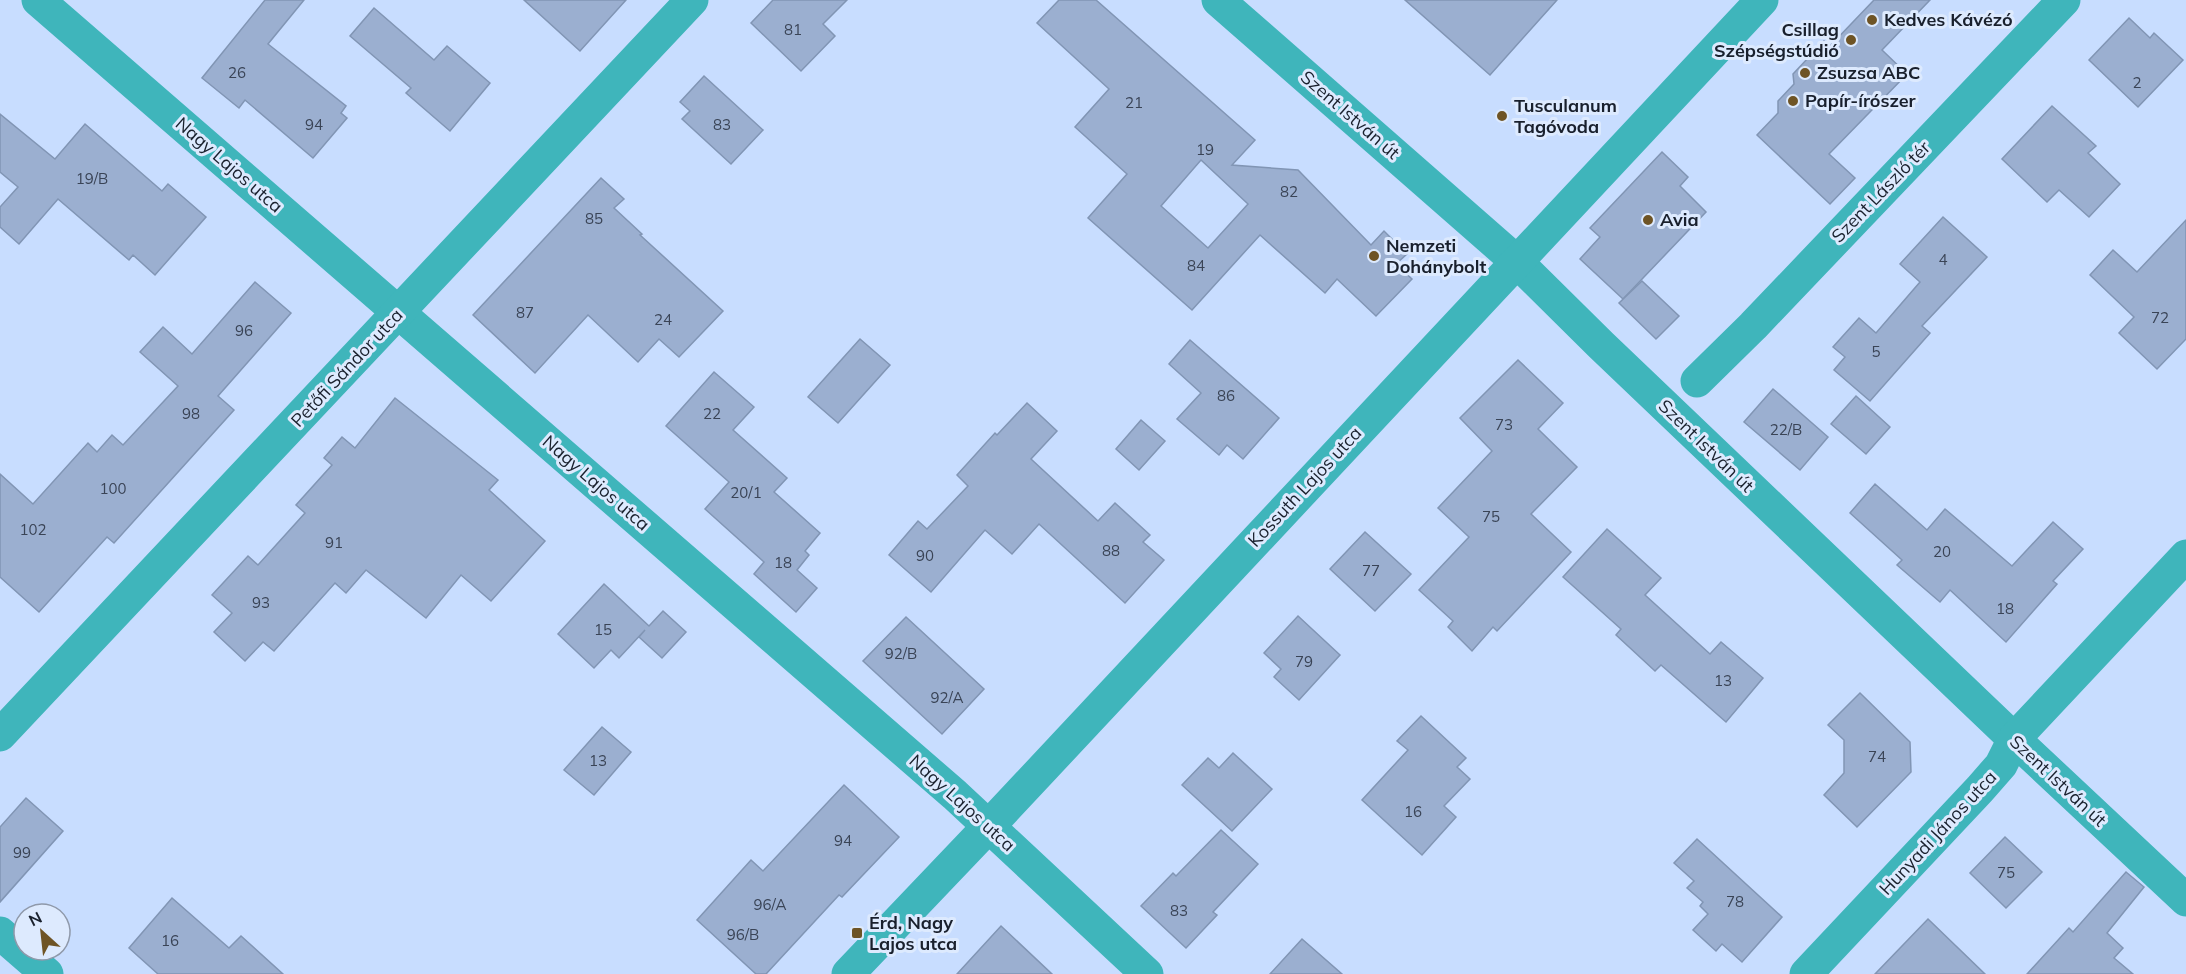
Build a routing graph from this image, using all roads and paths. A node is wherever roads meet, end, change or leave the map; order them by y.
1 (38, 0) edge
2 (692, 0) edge
3 (1218, 0) edge
4 (1762, 0) edge
5 (2064, 0) edge
6 (1516, 261) junction
7 (399, 312) junction
8 (1697, 381) dead end
9 (2186, 556) edge
10 (0, 735) edge
11 (2014, 739) junction
12 (989, 826) junction
13 (2186, 900) edge
14 (0, 933) edge
15 (47, 974) edge
16 (848, 974) edge
17 (1148, 974) edge
18 (1806, 974) edge

1 - 7 street, Nagy Lajos utca
2 - 7 street, Petőfi Sándor utca
3 - 6 street, Szent István út
4 - 6 street, Kossuth Lajos utca
5 - 8 street, Szent László tér
6 - 11 street, Szent István út
6 - 12 street, Kossuth Lajos utca
7 - 10 street, Petőfi Sándor utca
7 - 12 street, Nagy Lajos utca
9 - 11 street, Hunyadi János utca
11 - 13 street, Szent István út
11 - 18 street, Hunyadi János utca
12 - 16 street, Kossuth Lajos utca
12 - 17 street, Nagy Lajos utca
14 - 15 street

